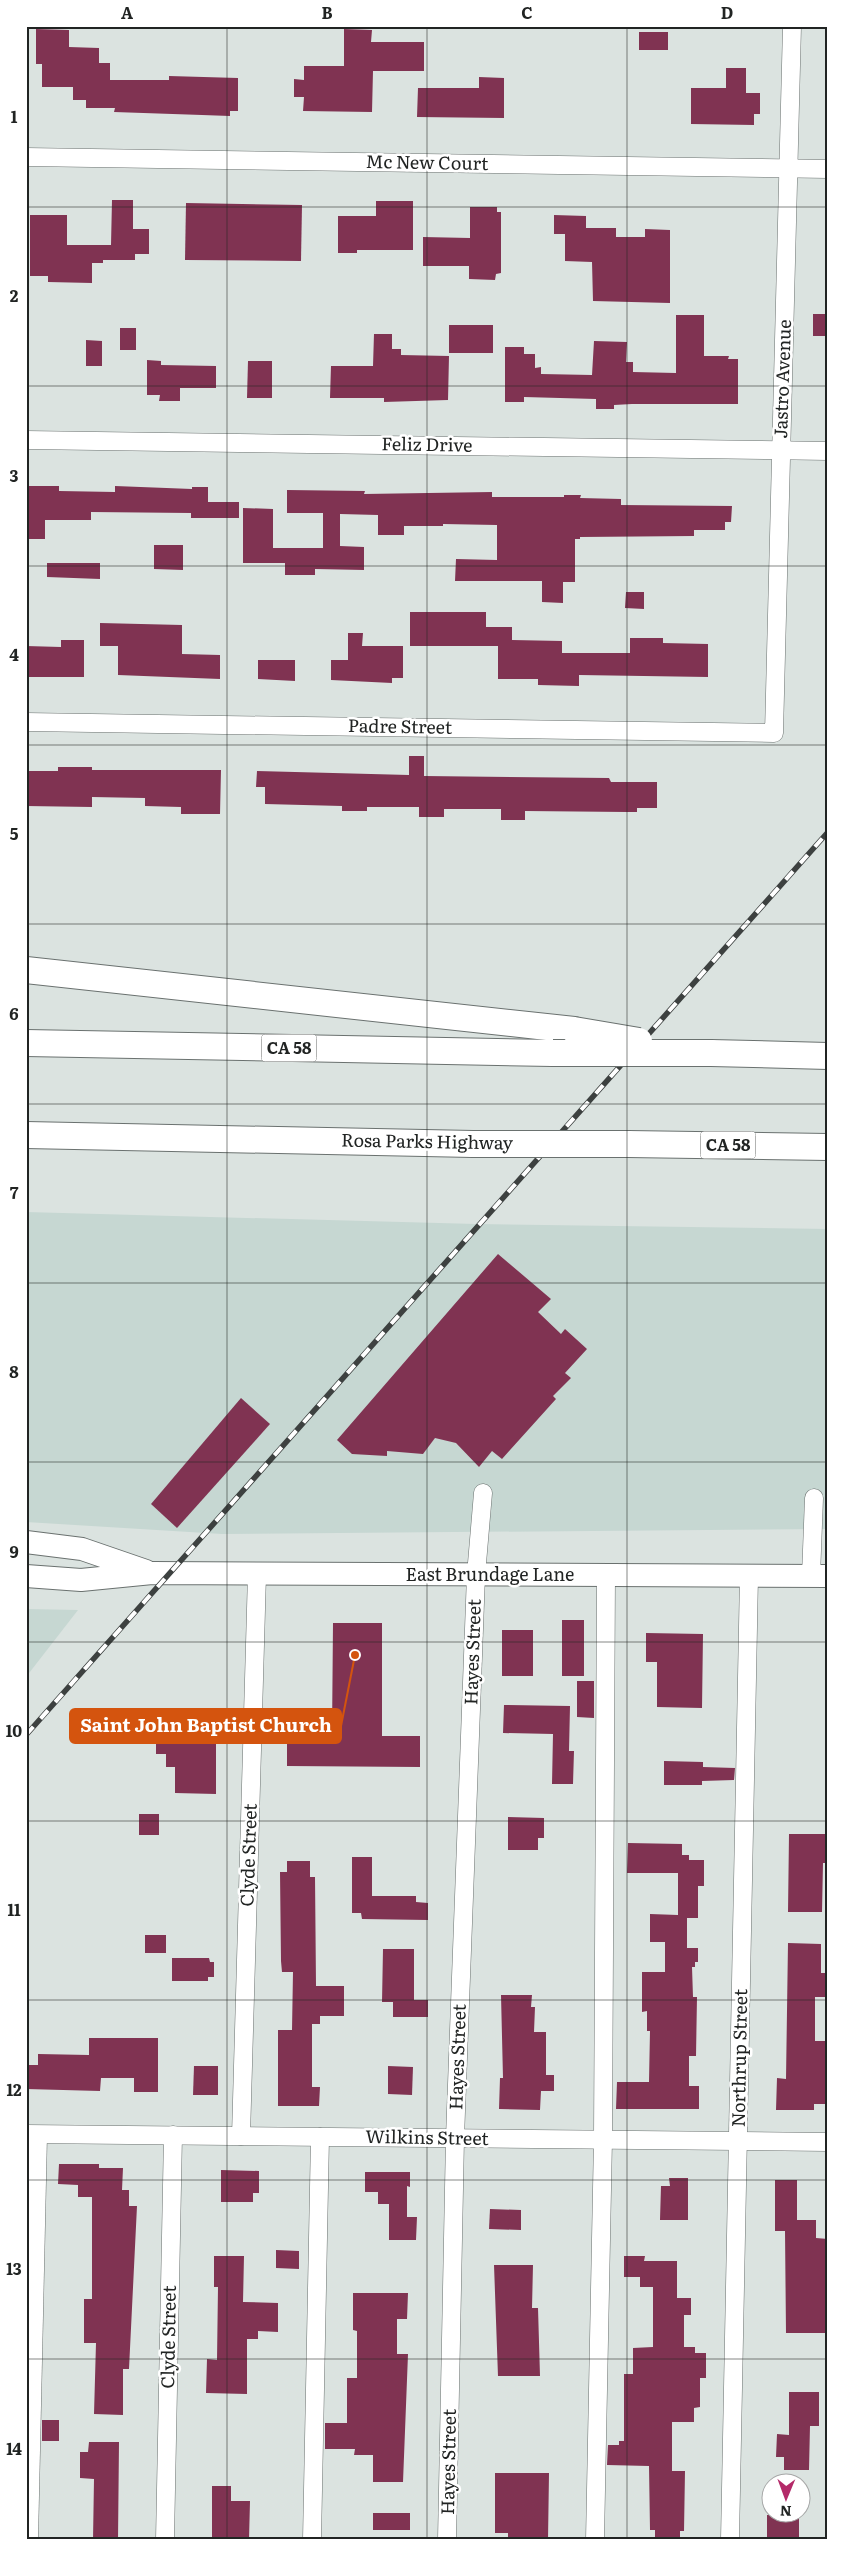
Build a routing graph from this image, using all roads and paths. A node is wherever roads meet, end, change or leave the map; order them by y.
1 (792, 26) edge
2 (26, 157) edge
3 (788, 168) junction
4 (828, 169) edge
5 (26, 440) edge
6 (781, 450) junction
7 (828, 451) edge
8 (26, 722) edge
9 (774, 733) joint
10 (26, 970) edge
11 (26, 1044) edge
12 (712, 1053) junction
13 (828, 1056) edge
14 (26, 1135) edge
15 (828, 1146) edge
16 (483, 1493) dead end
17 (814, 1498) dead end
18 (26, 1542) edge
19 (152, 1573) junction
20 (257, 1574) junction
21 (476, 1575) junction
22 (606, 1575) junction
23 (26, 1576) edge
24 (749, 1576) junction
25 (820, 1576) edge
26 (32, 2134) edge
27 (173, 2135) junction
28 (241, 2136) junction
29 (320, 2137) junction
30 (455, 2138) junction
31 (603, 2139) junction
32 (738, 2141) junction
33 (828, 2142) edge
34 (29, 2540) edge
35 (165, 2540) edge
36 (312, 2540) edge
37 (447, 2540) edge
38 (595, 2540) edge
39 (730, 2540) edge

1 - 3 street, Jastro Avenue
2 - 3 street, Mc New Court
3 - 4 street, Mc New Court
3 - 6 street, Jastro Avenue
5 - 6 street, Feliz Drive
6 - 7 street, Feliz Drive
6 - 9 street, Jastro Avenue
8 - 9 street, Padre Street
10 - 12 highway, bridge
11 - 12 highway, CA 58, bridge
12 - 13 highway, CA 58
14 - 15 highway, Rosa Parks Highway / CA 58, bridge
16 - 21 street, Hayes Street
17 - 25 street
18 - 19 main road, East Brundage Lane
19 - 20 main road, East Brundage Lane
19 - 23 main road, East Brundage Lane
20 - 21 main road, East Brundage Lane
20 - 28 street, Clyde Street
21 - 22 main road, East Brundage Lane
21 - 30 street, Hayes Street
22 - 24 main road, East Brundage Lane
22 - 31 street
24 - 25 main road, East Brundage Lane
24 - 32 street, Northrup Street
26 - 27 street, Wilkins Street
26 - 34 street
27 - 28 street, Wilkins Street
27 - 35 street, Clyde Street
28 - 29 street, Wilkins Street
29 - 30 street, Wilkins Street
29 - 36 street
30 - 31 street, Wilkins Street
30 - 37 street, Hayes Street
31 - 32 street, Wilkins Street
31 - 38 street
32 - 33 street, Wilkins Street
32 - 39 street, Northrup Street

